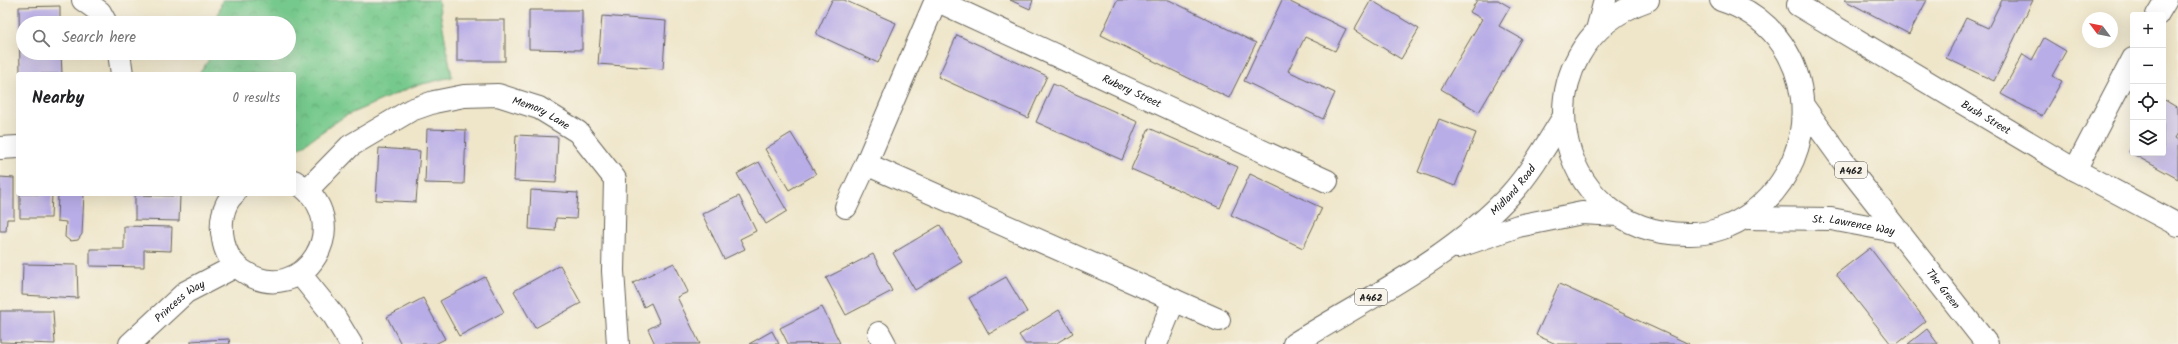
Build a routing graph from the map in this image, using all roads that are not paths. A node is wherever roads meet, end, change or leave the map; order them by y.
1 (84, 0) edge
2 (936, 0) edge
3 (1605, 0) edge
4 (1648, 0) edge
5 (1721, 0) edge
6 (2166, 0) edge
7 (1798, 5) dead end
8 (2159, 12) edge
9 (102, 16) edge
10 (1597, 30) junction
11 (120, 60) edge
12 (2130, 65) edge
13 (122, 72) edge
14 (1804, 107) junction
15 (1563, 118) junction
16 (16, 147) edge
17 (0, 148) edge
18 (866, 164) junction
19 (2075, 170) junction
20 (1327, 181) dead end
21 (301, 185) edge
22 (232, 196) edge
23 (846, 208) dead end
24 (1618, 215) junction
25 (1744, 218) junction
26 (2178, 225) edge
27 (1900, 232) junction
28 (1448, 250) junction
29 (236, 266) junction
30 (300, 274) junction
31 (1174, 300) junction
32 (1219, 320) dead end
33 (130, 344) edge
34 (351, 344) edge
35 (618, 344) edge
36 (1156, 344) edge
37 (1294, 344) edge
38 (1987, 344) edge

1 - 9 street
2 - 18 street
2 - 20 street, Rubery Street
3 - 10 street
4 - 10 street
5 - 14 street
6 - 8 street
7 - 19 street, Bush Street
10 - 15 street
11 - 13 street
12 - 19 street
14 - 25 street
14 - 27 street, St. Lawrence Way / A462
15 - 24 street
15 - 28 street, Midland Road / A462
16 - 17 street
18 - 23 street
18 - 31 street
19 - 26 street, Bush Street
21 - 30 street
21 - 35 street, Memory Lane
22 - 29 street
24 - 25 street
24 - 28 street, Midland Road / A462
25 - 27 street, St. Lawrence Way
27 - 38 street, The Green / A462
28 - 37 street, Midland Road / A462
29 - 30 street
29 - 33 street, Princess Way
30 - 34 street
31 - 32 street
31 - 36 street

